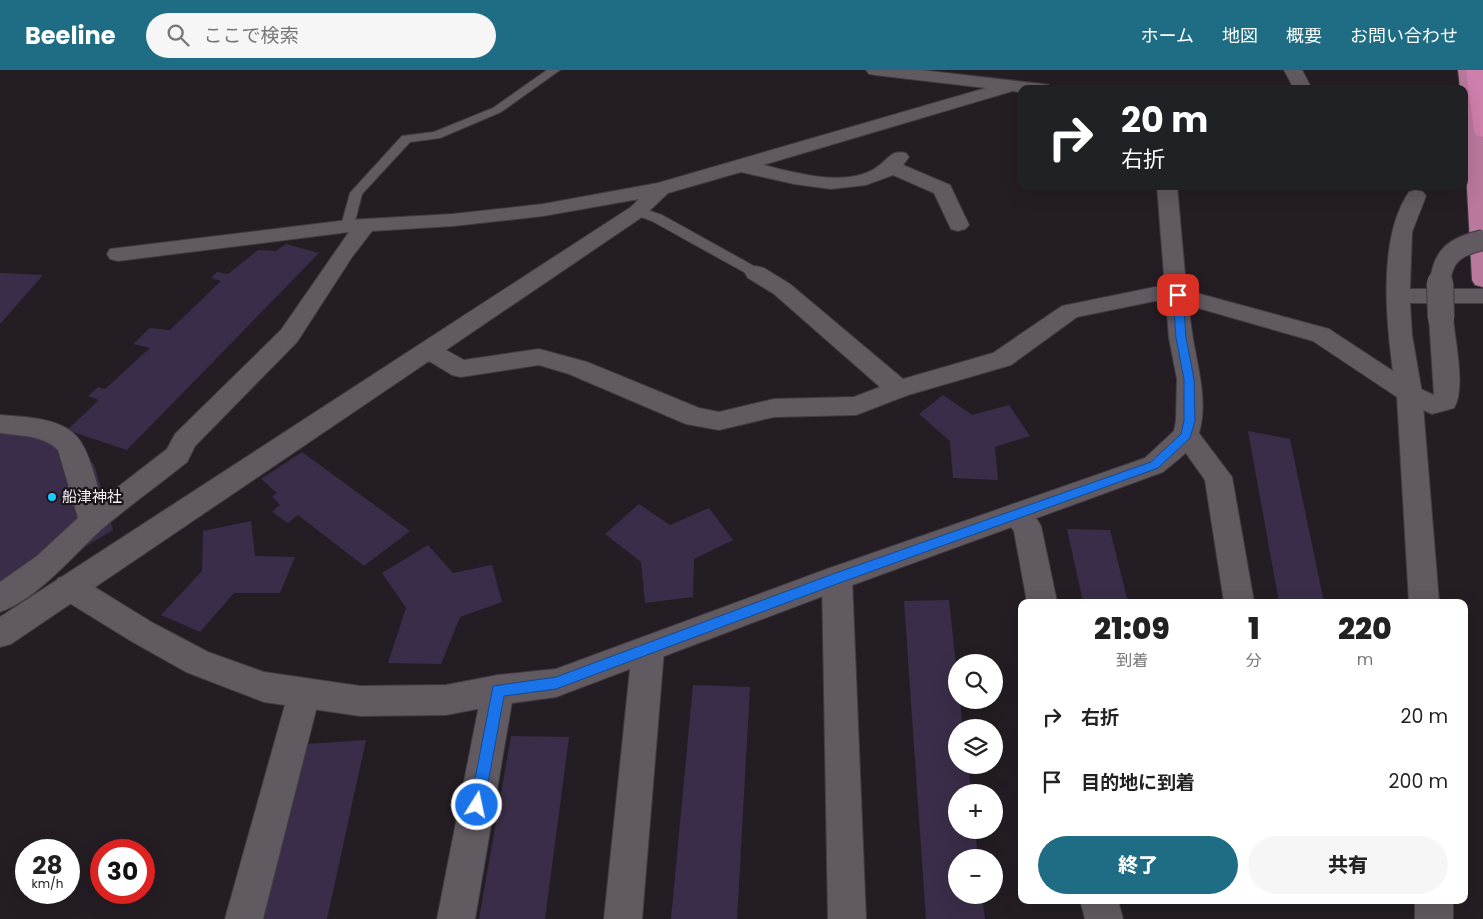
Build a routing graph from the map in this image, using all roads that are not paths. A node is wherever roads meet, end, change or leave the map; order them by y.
1 (554, 70) edge
2 (877, 70) edge
3 (1034, 70) edge
4 (1293, 70) edge
5 (1467, 70) edge
6 (1475, 70) edge
7 (1301, 85) edge
8 (1010, 86) junction
9 (1018, 87) edge
10 (1476, 140) edge
11 (740, 166) junction
12 (661, 189) junction
13 (1167, 190) edge
14 (1416, 196) dead end
15 (638, 211) junction
16 (357, 225) junction
17 (958, 225) dead end
18 (1483, 240) edge
19 (118, 254) dead end
20 (756, 273) joint
21 (1483, 280) edge
22 (1178, 295) junction
23 (1398, 296) junction
24 (1483, 296) edge
25 (427, 349) junction
26 (898, 389) junction
27 (1409, 393) junction
28 (0, 424) edge
29 (1186, 436) junction
30 (1016, 514) junction
31 (93, 521) junction
32 (838, 578) junction
33 (69, 587) junction
34 (0, 599) edge
35 (1041, 599) edge
36 (1238, 599) edge
37 (1424, 599) edge
38 (0, 634) edge
39 (648, 650) junction
40 (498, 690) junction
41 (304, 694) junction
42 (1100, 904) edge
43 (1434, 904) edge
44 (244, 919) edge
45 (456, 919) edge
46 (623, 919) edge
47 (847, 919) edge
48 (1104, 919) edge
49 (1434, 919) edge

1 - 16 lane
2 - 8 street
3 - 8 street
4 - 7 street
5 - 10 highway
6 - 10 highway
8 - 9 street
8 - 11 street
10 - 21 highway
11 - 12 street
11 - 17 street
12 - 15 street
12 - 16 street
13 - 22 street
14 - 23 street
15 - 20 lane
15 - 25 street
16 - 19 street
16 - 31 street
18 - 27 street, bridge
20 - 26 street
22 - 26 street
22 - 27 street
22 - 29 street
23 - 24 street
23 - 27 street
25 - 26 street
25 - 33 street
27 - 37 street
28 - 31 street
29 - 30 street
29 - 36 street
30 - 32 street
30 - 35 street
31 - 34 street
32 - 39 street
32 - 47 street
33 - 38 street
33 - 41 street
39 - 40 street
39 - 46 street
40 - 41 street
40 - 45 street
41 - 44 street
42 - 48 street
43 - 49 street

